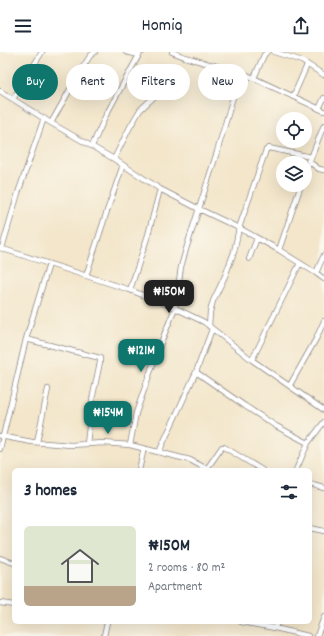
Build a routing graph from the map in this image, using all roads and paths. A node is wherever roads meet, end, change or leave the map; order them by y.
1 (42, 52) edge
2 (95, 52) edge
3 (126, 52) edge
4 (172, 52) edge
5 (267, 52) edge
6 (274, 52) edge
7 (141, 53) edge
8 (35, 64) edge
9 (209, 64) edge
10 (307, 65) junction
11 (324, 75) edge
12 (248, 76) edge
13 (254, 78) junction
14 (0, 91) edge
15 (293, 97) junction
16 (12, 98) edge
17 (324, 98) edge
18 (15, 100) edge
19 (151, 100) edge
20 (232, 100) edge
21 (319, 109) junction
22 (324, 111) edge
23 (44, 118) junction
24 (51, 123) junction
25 (324, 124) edge
26 (92, 146) junction
27 (304, 156) edge
28 (311, 156) edge
29 (114, 159) junction
30 (312, 164) edge
31 (123, 165) junction
32 (319, 169) junction
33 (312, 170) edge
34 (324, 170) edge
35 (160, 189) junction
36 (299, 192) edge
37 (199, 209) junction
38 (239, 228) junction
39 (257, 238) junction
40 (1, 248) edge
41 (279, 250) junction
42 (324, 255) edge
43 (249, 259) dead end
44 (300, 263) junction
45 (49, 264) junction
46 (316, 273) junction
47 (86, 276) junction
48 (324, 279) edge
49 (130, 290) junction
50 (175, 308) junction
51 (324, 321) edge
52 (211, 328) junction
53 (26, 339) junction
54 (252, 360) junction
55 (196, 372) junction
56 (290, 385) junction
57 (48, 389) dead end
58 (324, 410) edge
59 (324, 422) edge
60 (1, 436) edge
61 (37, 442) junction
62 (308, 443) junction
63 (87, 444) junction
64 (130, 445) junction
65 (144, 448) junction
66 (0, 449) edge
67 (159, 452) junction
68 (139, 468) edge
69 (205, 468) edge
70 (208, 468) edge
71 (255, 468) edge
72 (297, 468) edge
73 (312, 485) edge
74 (324, 488) edge
75 (312, 528) edge
76 (324, 531) edge
77 (0, 558) edge
78 (12, 562) edge
79 (0, 603) edge
80 (12, 605) edge
81 (324, 617) edge
82 (107, 624) edge
83 (252, 624) edge
84 (276, 624) edge
85 (275, 628) junction
86 (104, 636) edge
87 (308, 636) edge
88 (317, 636) edge

1 - 8 street
2 - 24 street
3 - 7 street
4 - 9 street
5 - 13 street
6 - 10 street
7 - 26 street
10 - 11 street
10 - 15 street
12 - 13 street
13 - 15 street
14 - 16 street
15 - 21 street
17 - 21 street
18 - 23 street
19 - 29 street
20 - 37 street
21 - 22 street
23 - 24 street
23 - 40 street
24 - 26 street
25 - 28 street
26 - 29 street
27 - 38 street
29 - 31 street
30 - 32 street
31 - 35 street
31 - 47 street
32 - 33 street
32 - 34 street
35 - 37 street
35 - 49 street
36 - 41 street
37 - 38 street
37 - 50 street
38 - 39 street
38 - 52 street
39 - 41 street
39 - 43 street
40 - 45 street
41 - 44 street
42 - 46 street
44 - 46 street
44 - 54 street
45 - 47 street
45 - 53 street
46 - 48 street
47 - 49 street
49 - 50 street
50 - 52 street
50 - 64 street
51 - 56 street
52 - 54 street
52 - 55 street
53 - 60 street
53 - 63 street
54 - 56 street
55 - 62 street
55 - 67 street
56 - 58 street
57 - 61 street
59 - 62 street
60 - 61 street
60 - 66 street
61 - 63 street
62 - 72 street
63 - 64 street
64 - 65 street
65 - 67 street
65 - 68 street
67 - 69 street
70 - 71 street
73 - 74 street
75 - 76 street
77 - 78 street
79 - 80 street
81 - 88 street
82 - 86 street
83 - 85 street
84 - 85 street
85 - 87 street

